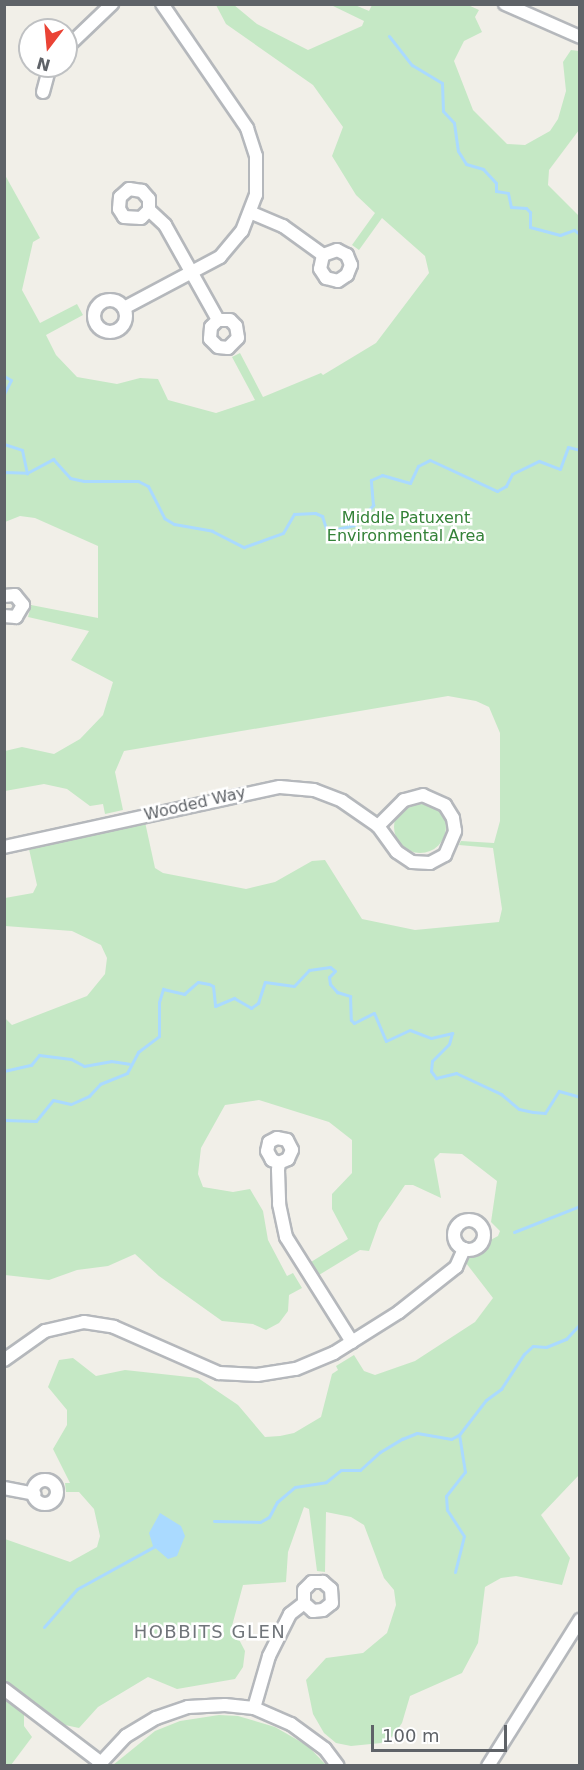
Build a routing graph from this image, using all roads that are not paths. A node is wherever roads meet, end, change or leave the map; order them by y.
1 (112, 4) edge
2 (162, 4) edge
3 (505, 4) edge
4 (78, 37) edge
5 (579, 37) edge
6 (47, 78) edge
7 (43, 92) dead end
8 (149, 210) dead end
9 (252, 213) junction
10 (323, 255) dead end
11 (192, 273) junction
12 (124, 308) dead end
13 (218, 320) dead end
14 (4, 596) edge
15 (4, 616) edge
16 (378, 826) junction
17 (4, 847) edge
18 (279, 1163) dead end
19 (464, 1249) dead end
20 (352, 1342) junction
21 (4, 1360) edge
22 (4, 1488) edge
23 (34, 1494) dead end
24 (304, 1603) dead end
25 (579, 1620) edge
26 (4, 1689) edge
27 (254, 1708) junction
28 (99, 1764) edge
29 (338, 1766) edge
30 (488, 1766) edge

1 - 4 street
2 - 9 street
3 - 5 street
6 - 7 street
8 - 11 street
9 - 10 street
9 - 11 street
11 - 12 street
11 - 13 street
14 - 15 street
16 - 16 street, Wooded Way
16 - 17 street, Wooded Way
18 - 20 street
19 - 20 street
20 - 21 street
22 - 23 street
24 - 27 street
25 - 30 street
26 - 28 street
27 - 28 street
27 - 29 street

